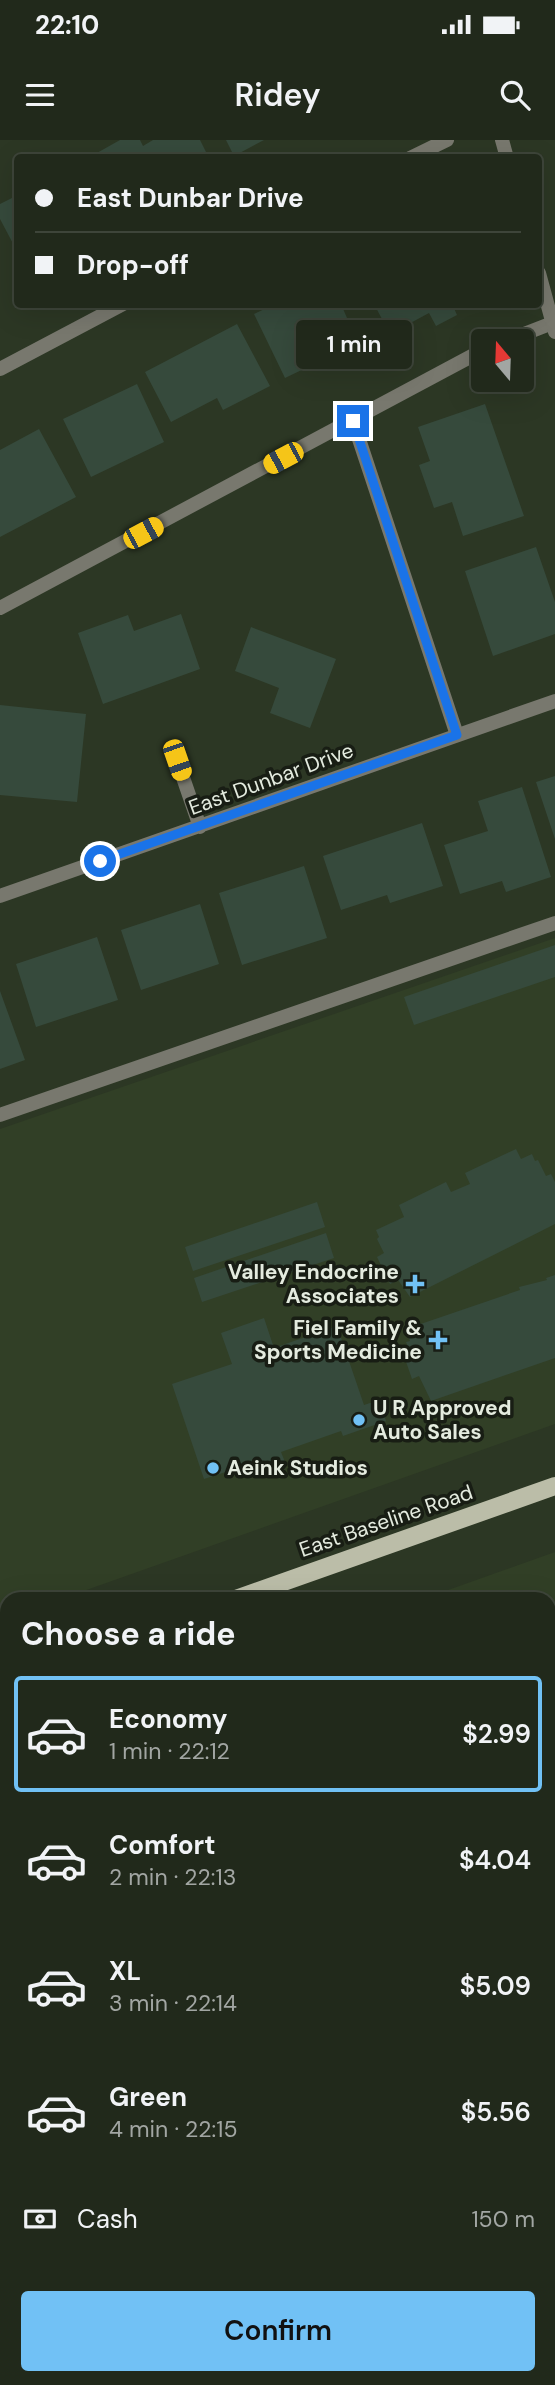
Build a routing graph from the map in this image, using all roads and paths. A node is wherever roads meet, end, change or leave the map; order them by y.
1 (447, 140) edge
2 (418, 154) edge
3 (542, 283) edge
4 (114, 308) edge
5 (554, 326) edge
6 (534, 332) edge
7 (471, 357) edge
8 (0, 369) edge
9 (353, 421) junction
10 (0, 608) edge
11 (555, 701) edge
12 (457, 735) junction
13 (177, 760) dead end
14 (200, 827) junction
15 (0, 896) edge
16 (555, 923) edge
17 (0, 1115) edge
18 (555, 1486) edge
19 (256, 1592) edge

1 - 2 street
3 - 5 street
4 - 8 street
5 - 6 street
7 - 9 street
9 - 10 street
9 - 12 street
11 - 12 street, East Dunbar Drive
12 - 14 street, East Dunbar Drive
13 - 14 street
14 - 15 street, East Dunbar Drive
16 - 17 street
18 - 19 main road, East Baseline Road

